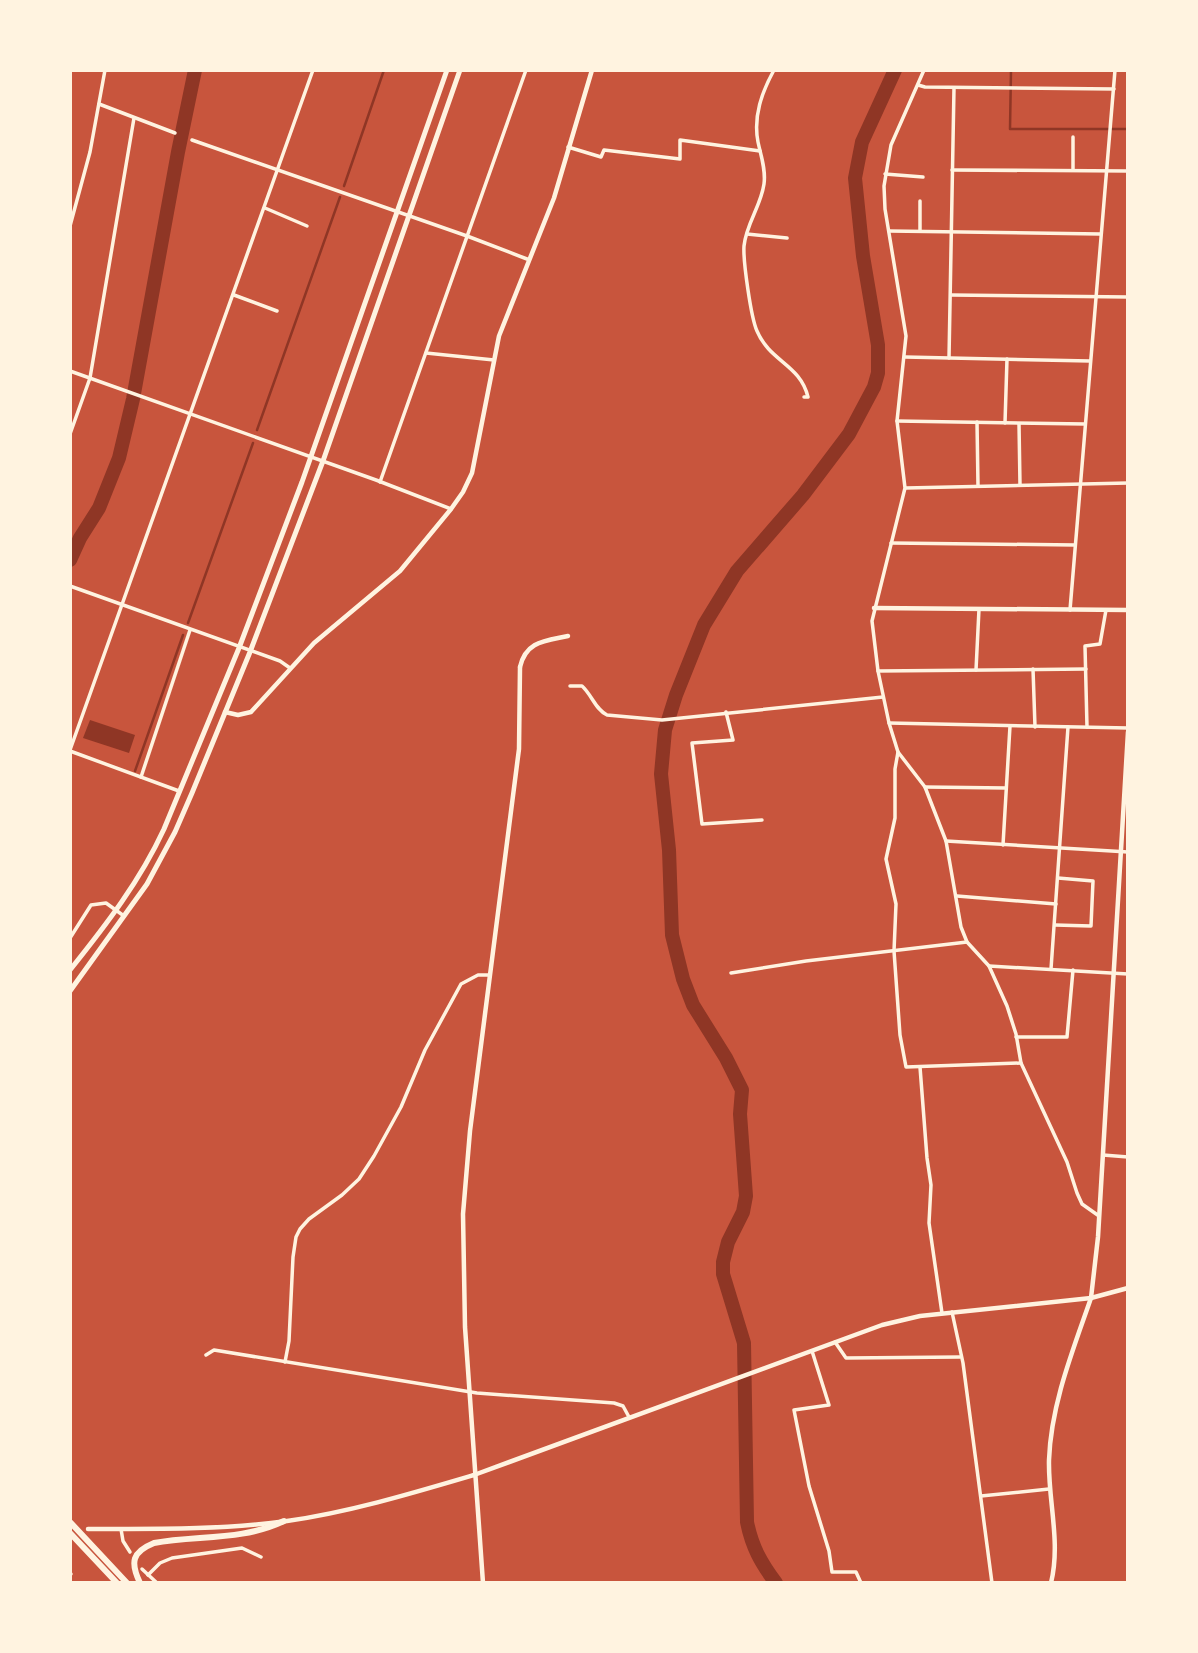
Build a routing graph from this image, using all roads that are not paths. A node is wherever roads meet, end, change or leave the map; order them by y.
1 (105, 70) edge
2 (313, 70) edge
3 (447, 70) edge
4 (460, 70) edge
5 (526, 70) edge
6 (592, 70) edge
7 (773, 70) edge
8 (924, 70) edge
9 (1115, 70) edge
10 (918, 85) junction
11 (954, 88) junction
12 (1114, 89) junction
13 (99, 104) junction
14 (134, 118) junction
15 (175, 133) dead end
16 (1073, 137) dead end
17 (192, 140) dead end
18 (568, 147) junction
19 (760, 151) junction
20 (278, 169) junction
21 (952, 170) junction
22 (1073, 170) junction
23 (1107, 170) junction
24 (1128, 171) edge
25 (885, 174) junction
26 (923, 177) dead end
27 (920, 201) dead end
28 (70, 205) edge
29 (76, 206) junction
30 (265, 208) junction
31 (396, 211) junction
32 (408, 215) junction
33 (70, 226) edge
34 (307, 226) dead end
35 (889, 231) junction
36 (920, 232) junction
37 (952, 232) junction
38 (747, 234) junction
39 (1100, 234) junction
40 (467, 236) junction
41 (787, 238) dead end
42 (527, 260) junction
43 (234, 295) junction
44 (951, 295) junction
45 (1096, 297) junction
46 (1128, 297) edge
47 (276, 311) dead end
48 (426, 353) junction
49 (905, 357) junction
50 (949, 358) junction
51 (1007, 359) junction
52 (494, 360) junction
53 (1090, 360) junction
54 (70, 371) edge
55 (90, 378) junction
56 (804, 397) dead end
57 (190, 413) junction
58 (897, 421) junction
59 (977, 422) junction
60 (1006, 423) junction
61 (1019, 423) junction
62 (1085, 424) junction
63 (70, 434) edge
64 (311, 458) junction
65 (323, 461) junction
66 (380, 482) junction
67 (1081, 483) junction
68 (1128, 483) edge
69 (1020, 485) junction
70 (978, 486) junction
71 (905, 488) junction
72 (451, 509) junction
73 (891, 544) junction
74 (1075, 545) junction
75 (70, 586) edge
76 (123, 606) junction
77 (874, 608) junction
78 (979, 608) junction
79 (1070, 610) junction
80 (1106, 610) junction
81 (1128, 610) edge
82 (190, 630) junction
83 (568, 636) dead end
84 (239, 648) junction
85 (250, 652) junction
86 (290, 668) junction
87 (1033, 669) junction
88 (1086, 669) junction
89 (976, 670) junction
90 (878, 671) junction
91 (570, 686) dead end
92 (883, 697) junction
93 (225, 712) junction
94 (726, 712) junction
95 (889, 723) junction
96 (1010, 726) junction
97 (1035, 727) junction
98 (1068, 727) junction
99 (1087, 727) junction
100 (1128, 730) edge
101 (70, 750) edge
102 (898, 752) junction
103 (141, 777) junction
104 (925, 787) junction
105 (1006, 788) junction
106 (179, 791) junction
107 (762, 820) dead end
108 (946, 842) junction
109 (1003, 845) junction
110 (1060, 848) junction
111 (1119, 852) junction
112 (1128, 852) edge
113 (1058, 878) junction
114 (956, 896) junction
115 (1056, 904) junction
116 (116, 910) junction
117 (125, 917) junction
118 (1055, 925) junction
119 (70, 938) edge
120 (967, 942) junction
121 (894, 951) junction
122 (989, 966) junction
123 (1051, 969) junction
124 (70, 970) edge
125 (1073, 970) junction
126 (731, 973) dead end
127 (1113, 973) junction
128 (1128, 974) edge
129 (489, 975) junction
130 (70, 991) edge
131 (1016, 1037) junction
132 (1021, 1063) junction
133 (920, 1067) junction
134 (1101, 1155) junction
135 (1128, 1157) edge
136 (1099, 1216) junction
137 (1128, 1288) edge
138 (1091, 1298) junction
139 (953, 1312) junction
140 (942, 1313) junction
141 (835, 1341) junction
142 (812, 1350) junction
143 (206, 1355) dead end
144 (960, 1357) junction
145 (285, 1363) junction
146 (469, 1391) junction
147 (629, 1418) junction
148 (474, 1475) junction
149 (1049, 1489) junction
150 (981, 1496) junction
151 (284, 1521) junction
152 (70, 1522) edge
153 (88, 1529) dead end
154 (121, 1529) junction
155 (70, 1535) edge
156 (130, 1552) dead end
157 (261, 1557) dead end
158 (142, 1569) dead end
159 (148, 1575) junction
160 (117, 1583) edge
161 (127, 1583) edge
162 (140, 1583) edge
163 (157, 1583) edge
164 (483, 1583) edge
165 (861, 1583) edge
166 (992, 1583) edge
167 (1051, 1583) edge

1 - 13 street
2 - 20 street
3 - 31 highway
4 - 32 highway
5 - 40 street
6 - 18 main road
7 - 19 street
8 - 10 street
9 - 12 street
10 - 11 street
10 - 25 street
11 - 12 street
11 - 21 street
12 - 23 street
13 - 14 street
13 - 29 street
14 - 15 street
14 - 55 street
16 - 22 street
17 - 20 street
18 - 19 street
18 - 42 main road
19 - 38 street
20 - 30 street
20 - 31 street
21 - 22 street
21 - 37 street
22 - 23 street
23 - 24 street
23 - 39 street
25 - 26 street
25 - 35 street
27 - 36 street
28 - 29 street
29 - 33 street
30 - 34 street
30 - 43 street
31 - 32 street
31 - 64 highway
32 - 40 street
32 - 65 highway
35 - 36 street
35 - 49 street
36 - 37 street
37 - 39 street
37 - 44 street
38 - 41 street
38 - 56 street
39 - 45 street
40 - 42 street
40 - 48 street
42 - 52 main road
43 - 47 street
43 - 57 street
44 - 45 street
44 - 50 street
45 - 46 street
45 - 53 street
48 - 52 street
48 - 66 street
49 - 50 street
49 - 58 street
50 - 51 street
51 - 53 street
51 - 60 street
52 - 72 main road
53 - 62 street
54 - 55 street
55 - 57 street
55 - 63 street
57 - 64 street
57 - 76 street
58 - 59 street
58 - 71 street
59 - 60 street
59 - 70 street
60 - 61 street
61 - 62 street
61 - 69 street
62 - 67 street
64 - 65 street
64 - 84 highway
65 - 66 street
65 - 85 highway
66 - 72 street
67 - 68 street
67 - 69 street
67 - 74 street
69 - 70 street
70 - 71 street
71 - 73 street
72 - 86 main road
73 - 74 street
73 - 77 street
74 - 79 street
75 - 76 street
76 - 82 street
76 - 101 street
77 - 78 main road
77 - 90 street
78 - 79 main road
78 - 89 street
79 - 80 main road
80 - 81 main road
80 - 88 street
82 - 84 street
82 - 103 street
83 - 129 main road
84 - 85 street
84 - 106 highway
85 - 86 street
85 - 93 highway
86 - 93 main road
87 - 88 street
87 - 89 street
87 - 97 street
88 - 99 street
89 - 90 street
90 - 92 street
91 - 94 street
92 - 94 street
92 - 95 street
93 - 117 highway
94 - 107 street
95 - 96 street
95 - 102 street
96 - 97 street
96 - 105 street
97 - 98 street
98 - 99 street
98 - 110 street
99 - 100 street
100 - 111 main road
101 - 103 street
102 - 104 street
102 - 121 street
103 - 106 street
104 - 105 street
104 - 108 street
105 - 109 street
106 - 116 highway
108 - 109 street
108 - 114 street
109 - 110 street
110 - 111 street
110 - 113 street
111 - 112 street
111 - 127 main road
113 - 115 street
113 - 118 street
114 - 115 street
114 - 120 street
115 - 118 street
116 - 117 street
116 - 119 street
116 - 124 highway
117 - 130 highway
118 - 123 street
120 - 121 street
120 - 122 street
121 - 126 street
121 - 133 street
122 - 123 street
122 - 131 street
123 - 125 street
125 - 127 street
125 - 131 street
127 - 128 street
127 - 134 main road
129 - 145 street
129 - 146 main road
131 - 132 street
132 - 133 street
132 - 136 street
133 - 140 street
134 - 135 street
134 - 136 main road
136 - 138 main road
137 - 138 main road
138 - 139 main road
138 - 149 main road
139 - 140 main road
139 - 144 street
140 - 141 main road
141 - 142 main road
141 - 144 street
142 - 147 main road
142 - 165 street
143 - 145 street
144 - 150 street
145 - 146 street
146 - 147 street
146 - 148 main road
147 - 148 main road
148 - 151 main road
148 - 164 main road
149 - 150 street
149 - 167 main road
150 - 166 street
151 - 154 main road
151 - 162 highway
152 - 161 highway
153 - 154 main road
154 - 156 street
155 - 160 highway
157 - 159 street
158 - 159 street
159 - 163 street

